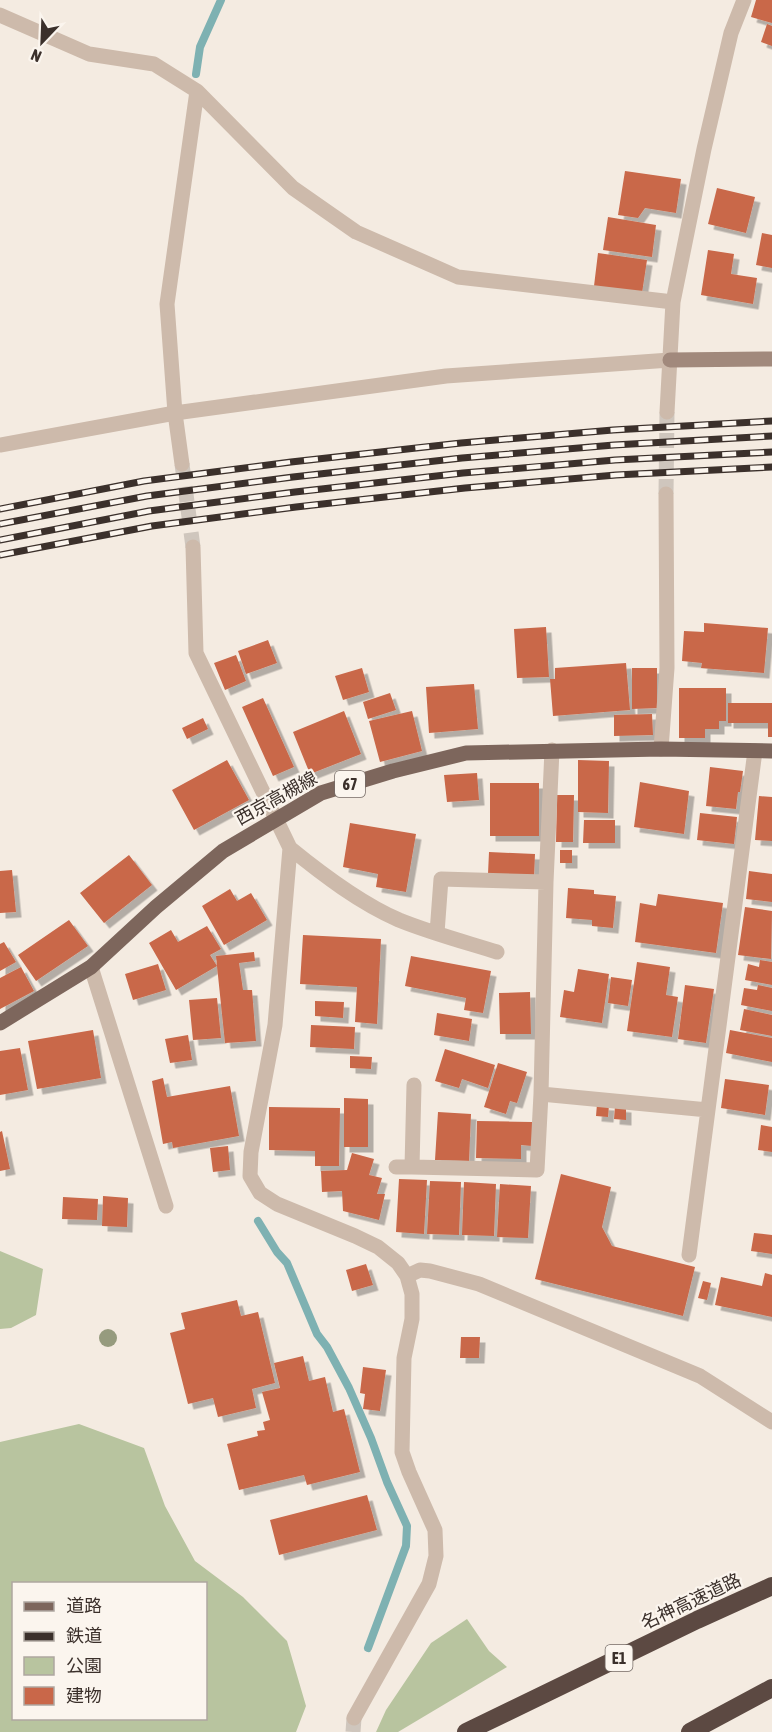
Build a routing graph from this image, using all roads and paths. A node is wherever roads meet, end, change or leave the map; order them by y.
1 (744, 0) edge
2 (0, 15) edge
3 (197, 91) junction
4 (673, 302) junction
5 (772, 359) edge
6 (670, 360) junction
7 (666, 412) tunnel mouth
8 (175, 413) junction
9 (0, 445) edge
10 (182, 464) tunnel mouth
11 (666, 494) tunnel mouth
12 (194, 547) tunnel mouth
13 (661, 748) junction
14 (552, 750) junction
15 (755, 751) junction
16 (772, 752) edge
17 (277, 819) junction
18 (290, 848) junction
19 (546, 882) junction
20 (438, 933) junction
21 (497, 952) dead end
22 (91, 968) junction
23 (0, 1023) edge
24 (414, 1085) dead end
25 (542, 1094) junction
26 (708, 1110) junction
27 (396, 1167) dead end
28 (412, 1167) junction
29 (166, 1206) dead end
30 (689, 1255) dead end
31 (407, 1276) junction
32 (772, 1422) edge
33 (772, 1586) edge
34 (772, 1688) edge
35 (354, 1718) tunnel mouth
36 (466, 1732) edge
37 (690, 1732) edge

1 - 4 street
2 - 3 street
3 - 4 street
3 - 8 street
4 - 6 street
5 - 6 street
6 - 7 street
6 - 8 street
8 - 9 street
8 - 10 street
11 - 13 street
12 - 17 street
13 - 14 main road, 西京高槻線 / 67
13 - 15 main road, 西京高槻線 / 67
14 - 17 main road, 西京高槻線 / 67
14 - 19 street
15 - 16 main road, 西京高槻線 / 67
15 - 26 street
17 - 18 street
17 - 22 main road, 西京高槻線 / 67
18 - 20 street
18 - 31 street
19 - 20 street
19 - 25 street
20 - 21 street
22 - 23 main road, 西京高槻線 / 67
22 - 29 street
24 - 28 street
25 - 26 street
25 - 28 street
26 - 30 street
27 - 28 street
31 - 32 street
31 - 35 street
33 - 36 highway, 名神高速道路 / E1
34 - 37 highway

